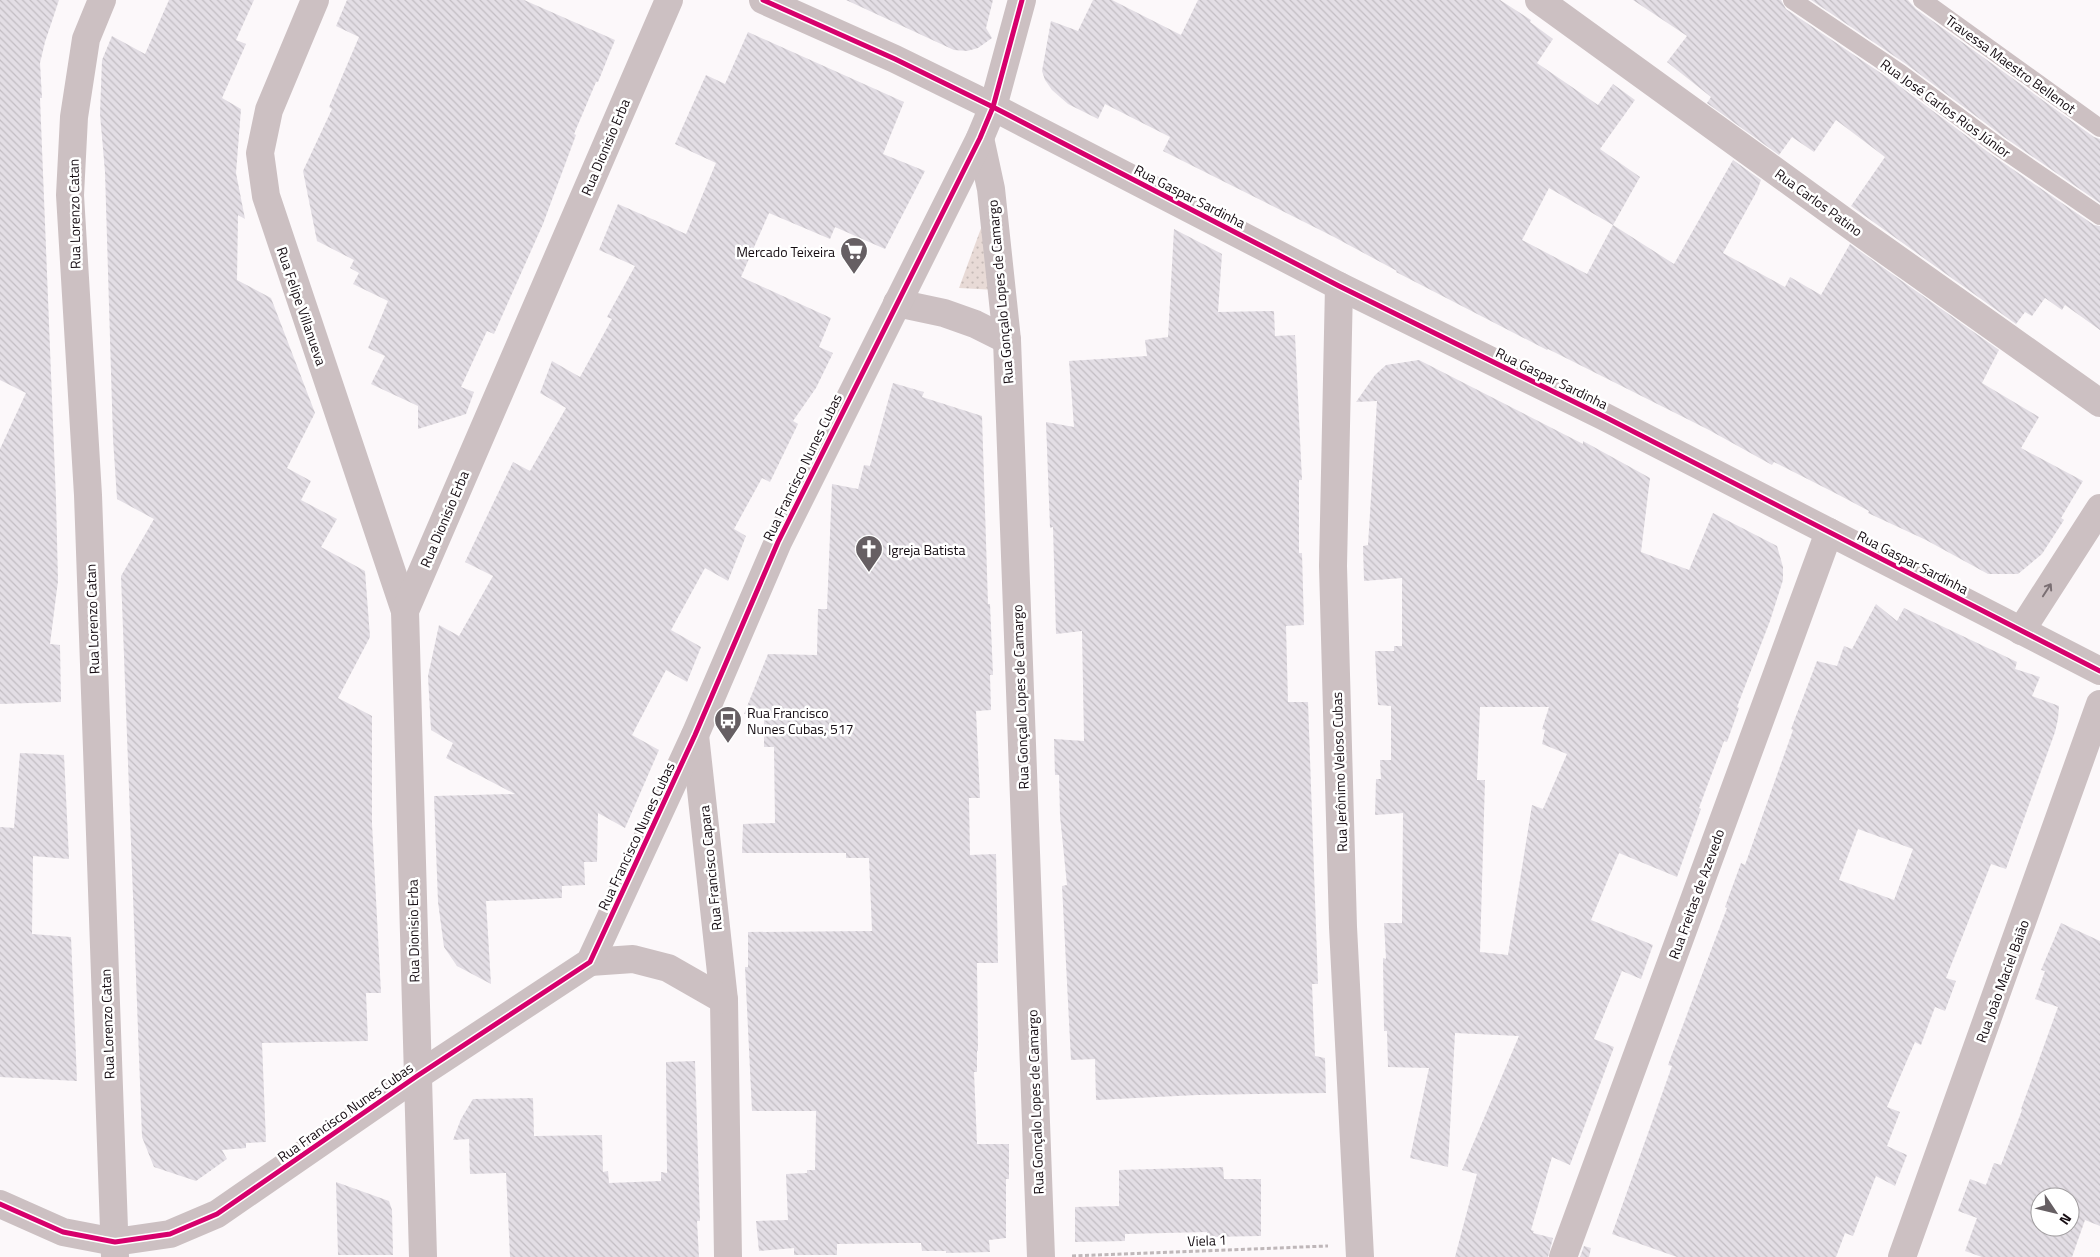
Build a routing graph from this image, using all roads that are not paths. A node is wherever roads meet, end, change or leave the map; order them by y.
1 (102, 0) edge
2 (315, 0) edge
3 (669, 0) edge
4 (763, 0) edge
5 (1022, 0) edge
6 (1539, 0) edge
7 (1792, 0) edge
8 (1922, 0) edge
9 (992, 107) junction
10 (2100, 128) edge
11 (980, 138) junction
12 (2100, 216) edge
13 (1339, 286) junction
14 (897, 303) junction
15 (1007, 340) junction
16 (2100, 403) edge
17 (2100, 508) edge
18 (1830, 532) junction
19 (405, 611) junction
20 (2021, 631) junction
21 (2100, 671) edge
22 (2100, 704) edge
23 (695, 735) junction
24 (590, 962) junction
25 (724, 1000) junction
26 (417, 1076) junction
27 (0, 1204) edge
28 (115, 1250) edge
29 (1360, 1251) edge
30 (423, 1257) edge
31 (728, 1257) edge
32 (1041, 1257) edge
33 (1563, 1257) edge
34 (1902, 1257) edge

1 - 28 street, Rua Lorenzo Catan
2 - 19 street, Rua Felipe Villanueva
3 - 19 street, Rua Dionisio Erba
4 - 9 street, Rua Gaspar Sardinha
5 - 9 street, Rua Francisco Nunes Cubas
6 - 16 street, Rua Carlos Patino
7 - 12 lane, Rua José Carlos Rios Júnior
8 - 10 lane, Travessa Maestro Bellenot
9 - 11 street, Rua Francisco Nunes Cubas
9 - 13 street, Rua Gaspar Sardinha
11 - 14 street, Rua Francisco Nunes Cubas
11 - 15 street, Rua Gonçalo Lopes de Camargo
13 - 18 street, Rua Gaspar Sardinha
13 - 29 street, Rua Jerônimo Veloso Cubas
14 - 15 street
14 - 23 street, Rua Francisco Nunes Cubas
15 - 32 street, Rua Gonçalo Lopes de Camargo
20 -> 17 street
18 - 20 street, Rua Gaspar Sardinha
18 - 33 street, Rua Freitas de Azevedo
19 - 26 street, Rua Dionisio Erba
20 - 21 street, Rua Gaspar Sardinha
22 - 34 street, Rua João Maciel Baião
23 - 24 street, Rua Francisco Nunes Cubas
23 - 25 street, Rua Francisco Capara
24 - 25 street
24 - 26 street, Rua Francisco Nunes Cubas
25 - 31 street, Rua Francisco Capara
26 - 28 street, Rua Francisco Nunes Cubas
26 - 30 street, Rua Dionisio Erba
27 - 28 street, Rua Francisco Nunes Cubas

